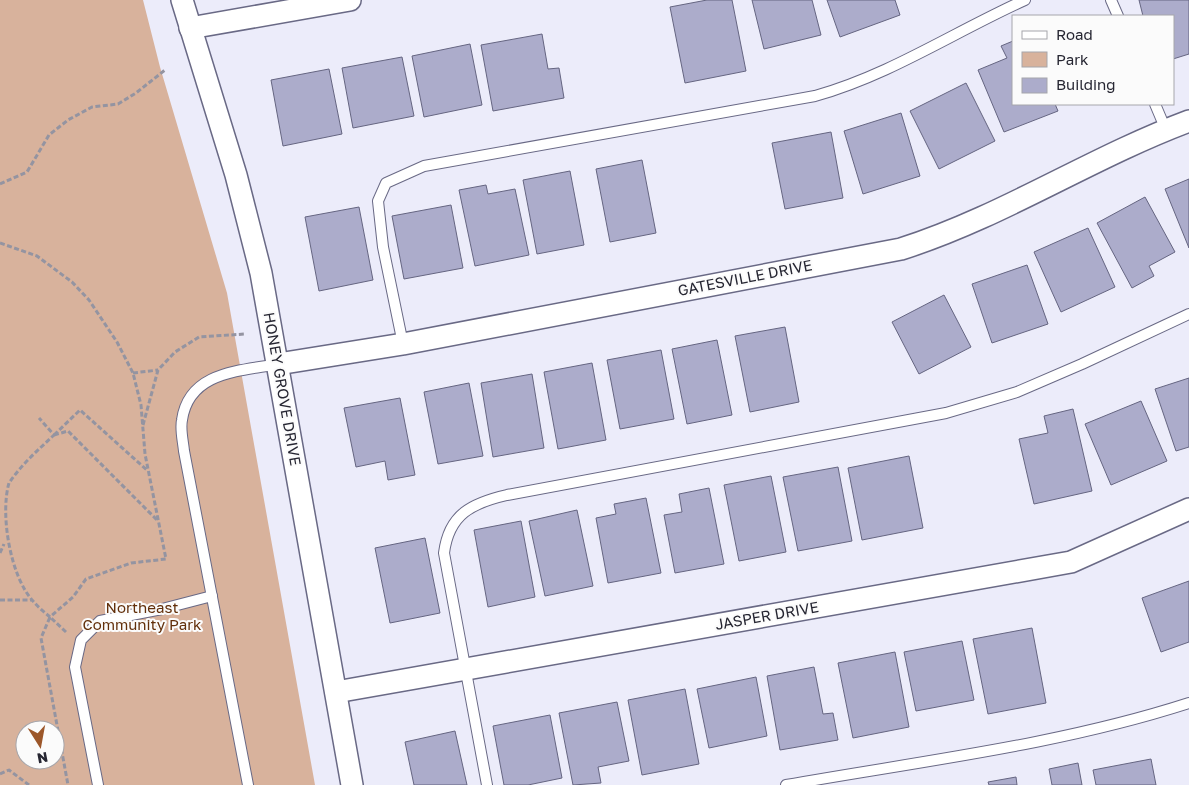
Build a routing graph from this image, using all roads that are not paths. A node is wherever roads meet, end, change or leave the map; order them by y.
1 (182, 0) edge
2 (350, 0) edge
3 (1025, 0) edge
4 (1111, 0) edge
5 (1118, 15) edge
6 (190, 28) junction
7 (1155, 105) edge
8 (1189, 121) edge
9 (1166, 130) junction
10 (1189, 314) edge
11 (403, 344) junction
12 (278, 364) junction
13 (1189, 509) edge
14 (212, 596) junction
15 (464, 669) junction
16 (336, 692) junction
17 (1189, 703) edge
18 (98, 785) edge
19 (248, 785) edge
20 (352, 785) edge
21 (486, 785) edge
22 (786, 785) edge

1 - 6 street, HONEY GROVE DRIVE
2 - 6 street
3 - 11 lane
4 - 5 lane
6 - 12 street, HONEY GROVE DRIVE
7 - 9 lane
8 - 9 street, GATESVILLE DRIVE
9 - 11 street, GATESVILLE DRIVE
10 - 15 lane
11 - 12 street, GATESVILLE DRIVE
12 - 14 lane
12 - 16 street, HONEY GROVE DRIVE
13 - 15 street, JASPER DRIVE
14 - 18 lane
14 - 19 lane
15 - 16 street, JASPER DRIVE
15 - 21 lane
16 - 20 street, HONEY GROVE DRIVE
17 - 22 lane

